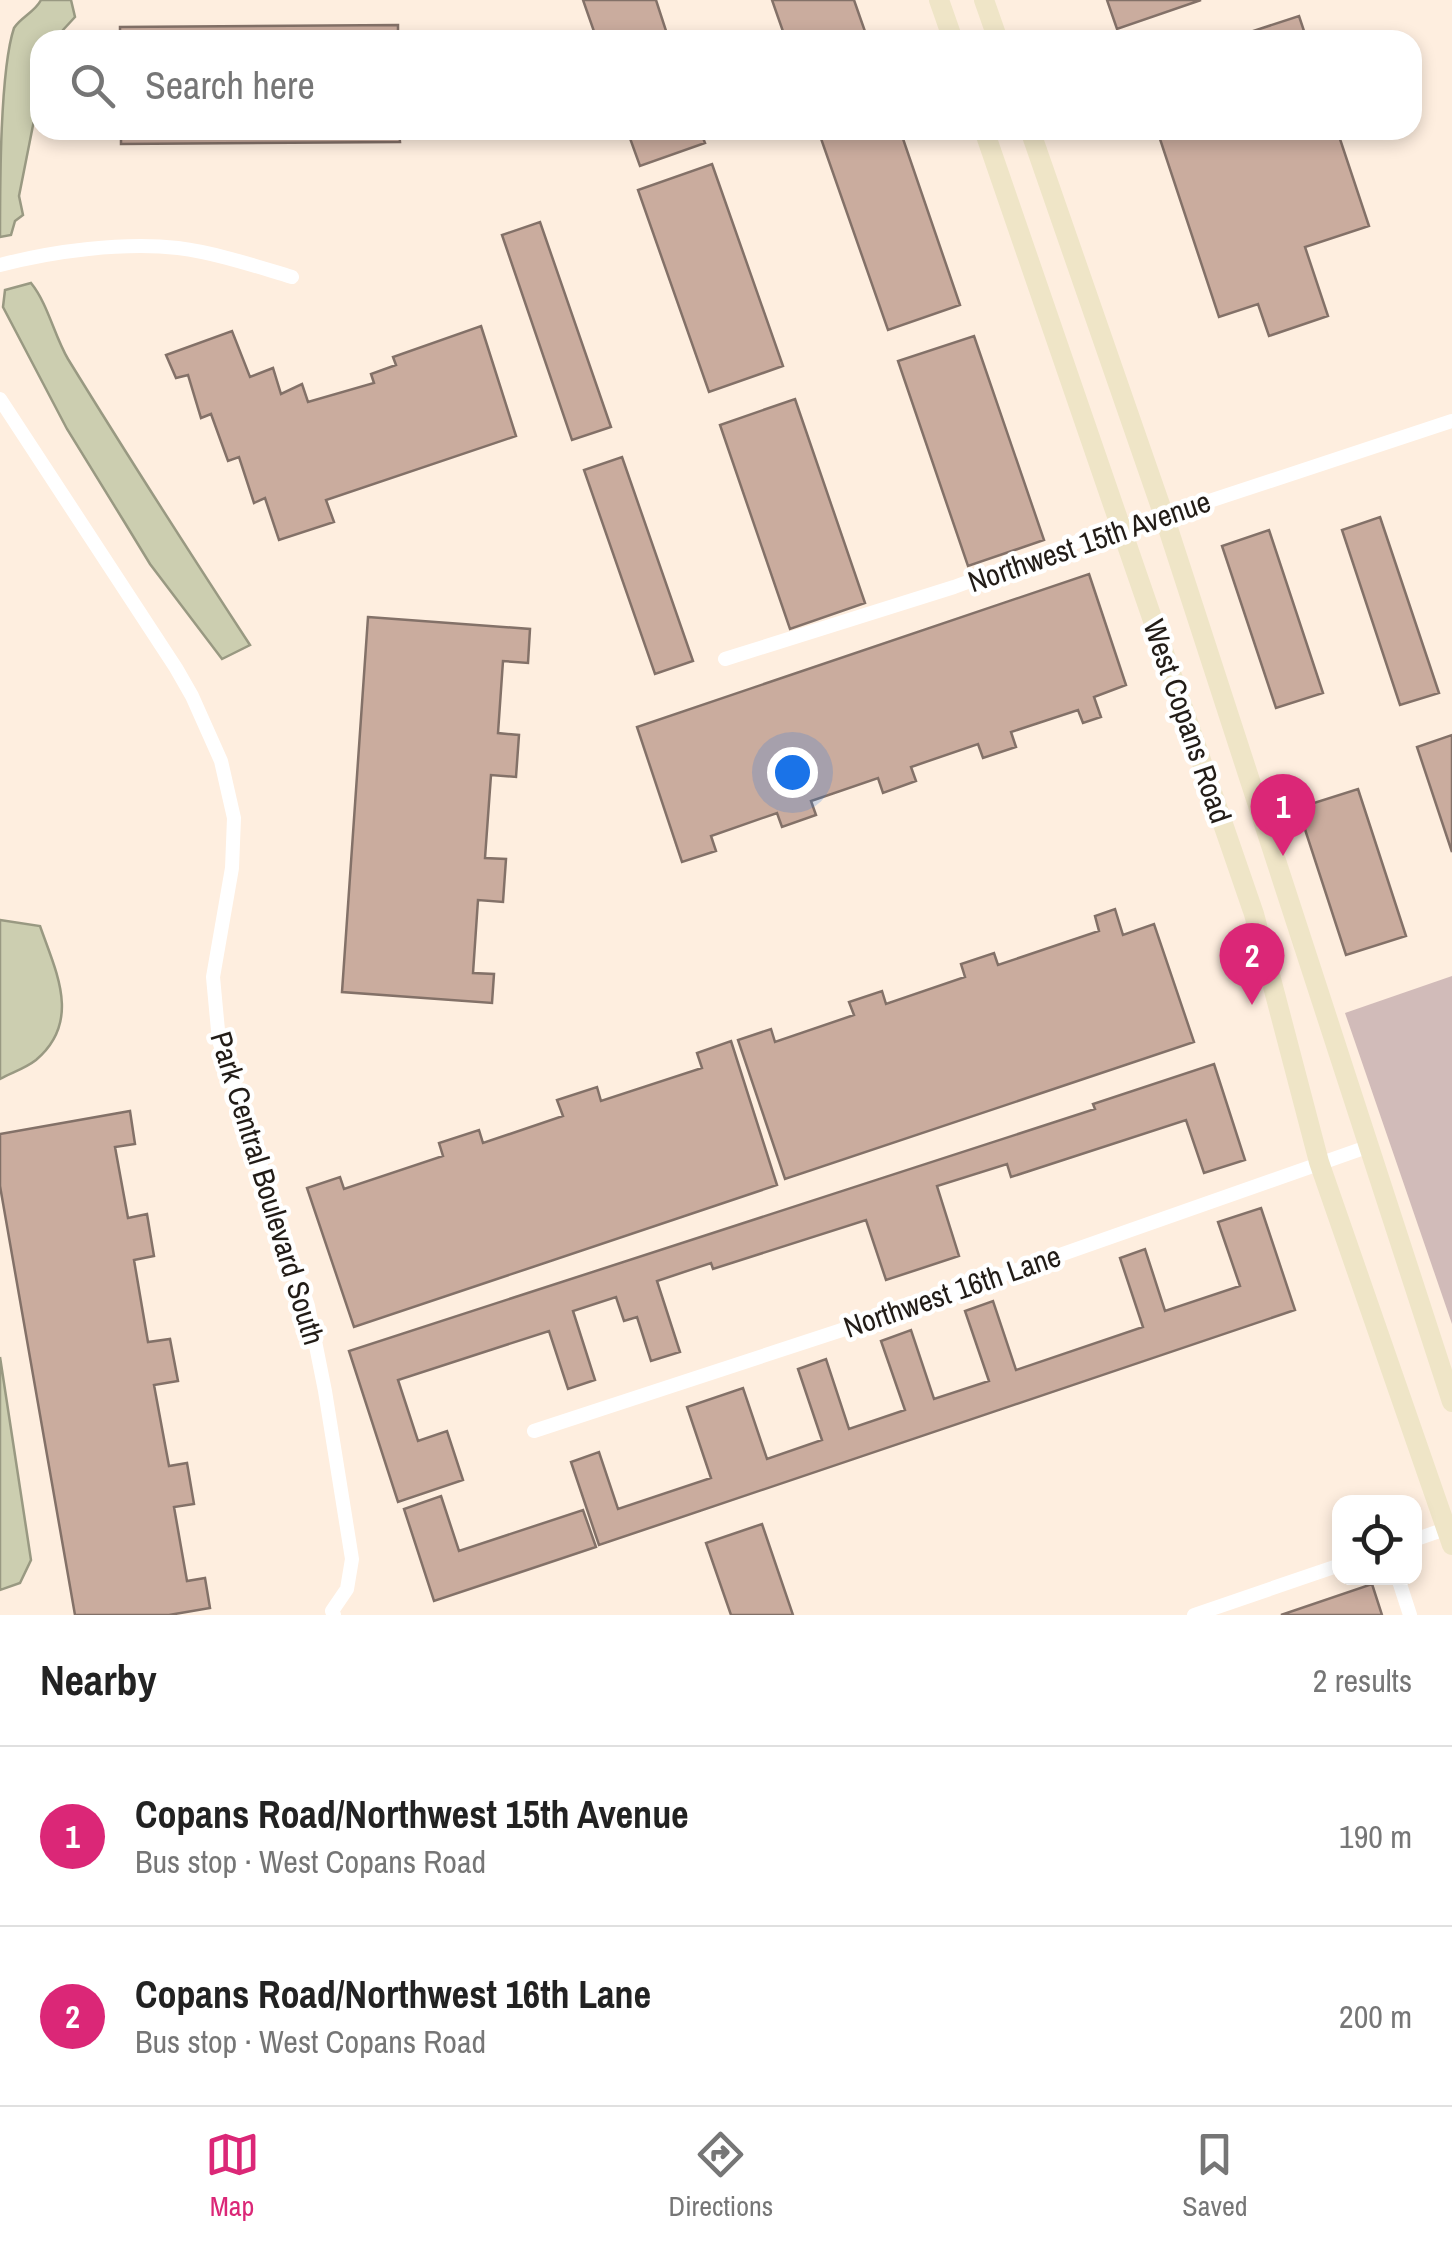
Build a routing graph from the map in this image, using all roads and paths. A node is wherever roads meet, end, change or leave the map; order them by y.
1 (940, 0) edge
2 (984, 0) edge
3 (950, 30) edge
4 (994, 30) edge
5 (987, 140) edge
6 (1033, 140) edge
7 (0, 265) edge
8 (292, 277) dead end
9 (0, 400) edge
10 (1452, 421) edge
11 (1164, 516) junction
12 (1120, 526) junction
13 (725, 659) dead end
14 (1367, 1147) junction
15 (1319, 1162) junction
16 (1452, 1402) edge
17 (534, 1431) dead end
18 (1450, 1534) edge
19 (1422, 1539) edge
20 (1332, 1569) edge
21 (1400, 1585) edge
22 (1241, 1608) edge
23 (329, 1614) edge
24 (1194, 1615) edge
25 (1410, 1615) edge

1 - 3 main road
2 - 4 main road
5 - 12 main road, West Copans Road
6 - 11 main road, West Copans Road
7 - 8 street
9 - 23 street, Park Central Boulevard South
10 - 11 street, Northwest 15th Avenue
11 - 12 street, Northwest 15th Avenue
11 - 14 main road, West Copans Road
12 - 13 street, Northwest 15th Avenue
12 - 15 main road, West Copans Road
14 - 15 street, Northwest 16th Lane
14 - 16 main road, West Copans Road
15 - 17 street, Northwest 16th Lane
15 - 18 main road, West Copans Road
18 - 19 street
20 - 22 street
21 - 25 street
22 - 24 street

